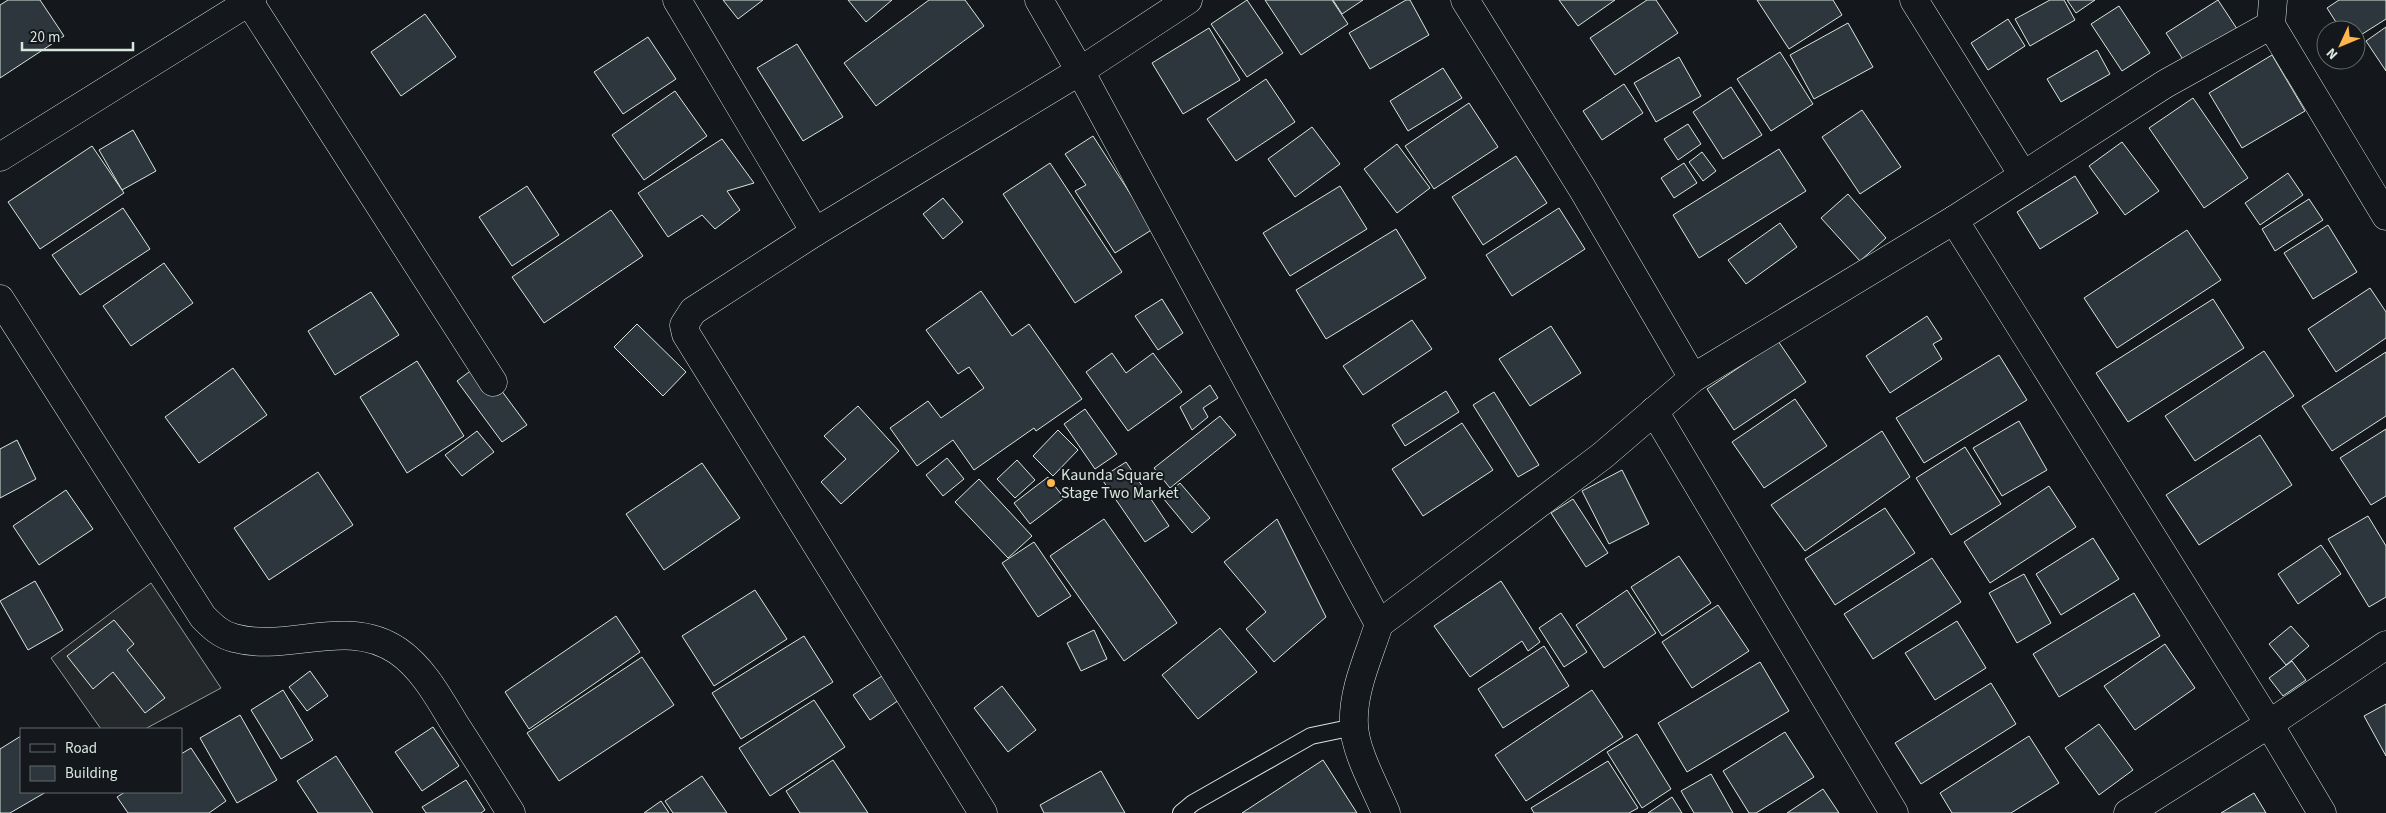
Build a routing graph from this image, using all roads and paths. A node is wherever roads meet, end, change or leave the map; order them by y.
1 (677, 0) edge
2 (1039, 0) edge
3 (1188, 0) edge
4 (1465, 0) edge
5 (1914, 0) edge
6 (250, 1) edge
7 (2272, 12) edge
8 (1080, 71) junction
9 (0, 157) edge
10 (2023, 175) junction
11 (2386, 216) edge
12 (1954, 220) junction
13 (815, 232) junction
14 (0, 299) edge
15 (1692, 378) junction
16 (493, 382) dead end
17 (1654, 411) junction
18 (1379, 624) junction
19 (2386, 645) edge
20 (2269, 724) junction
21 (1354, 727) junction
22 (512, 813) edge
23 (983, 813) edge
24 (1181, 813) edge
25 (1386, 813) edge
26 (1894, 813) edge
27 (2128, 813) edge
28 (2322, 813) edge

1 - 13 street
2 - 8 street
3 - 8 street
4 - 15 street
5 - 10 street
6 - 9 street
6 - 16 street
7 - 10 street
7 - 11 street
8 - 13 street
8 - 18 street
10 - 12 street
12 - 15 street
12 - 20 street
13 - 23 street
14 - 22 street
15 - 17 street
17 - 18 street
17 - 26 street
18 - 21 street
19 - 20 street
20 - 27 street
20 - 28 street
21 - 24 lane
21 - 25 street

